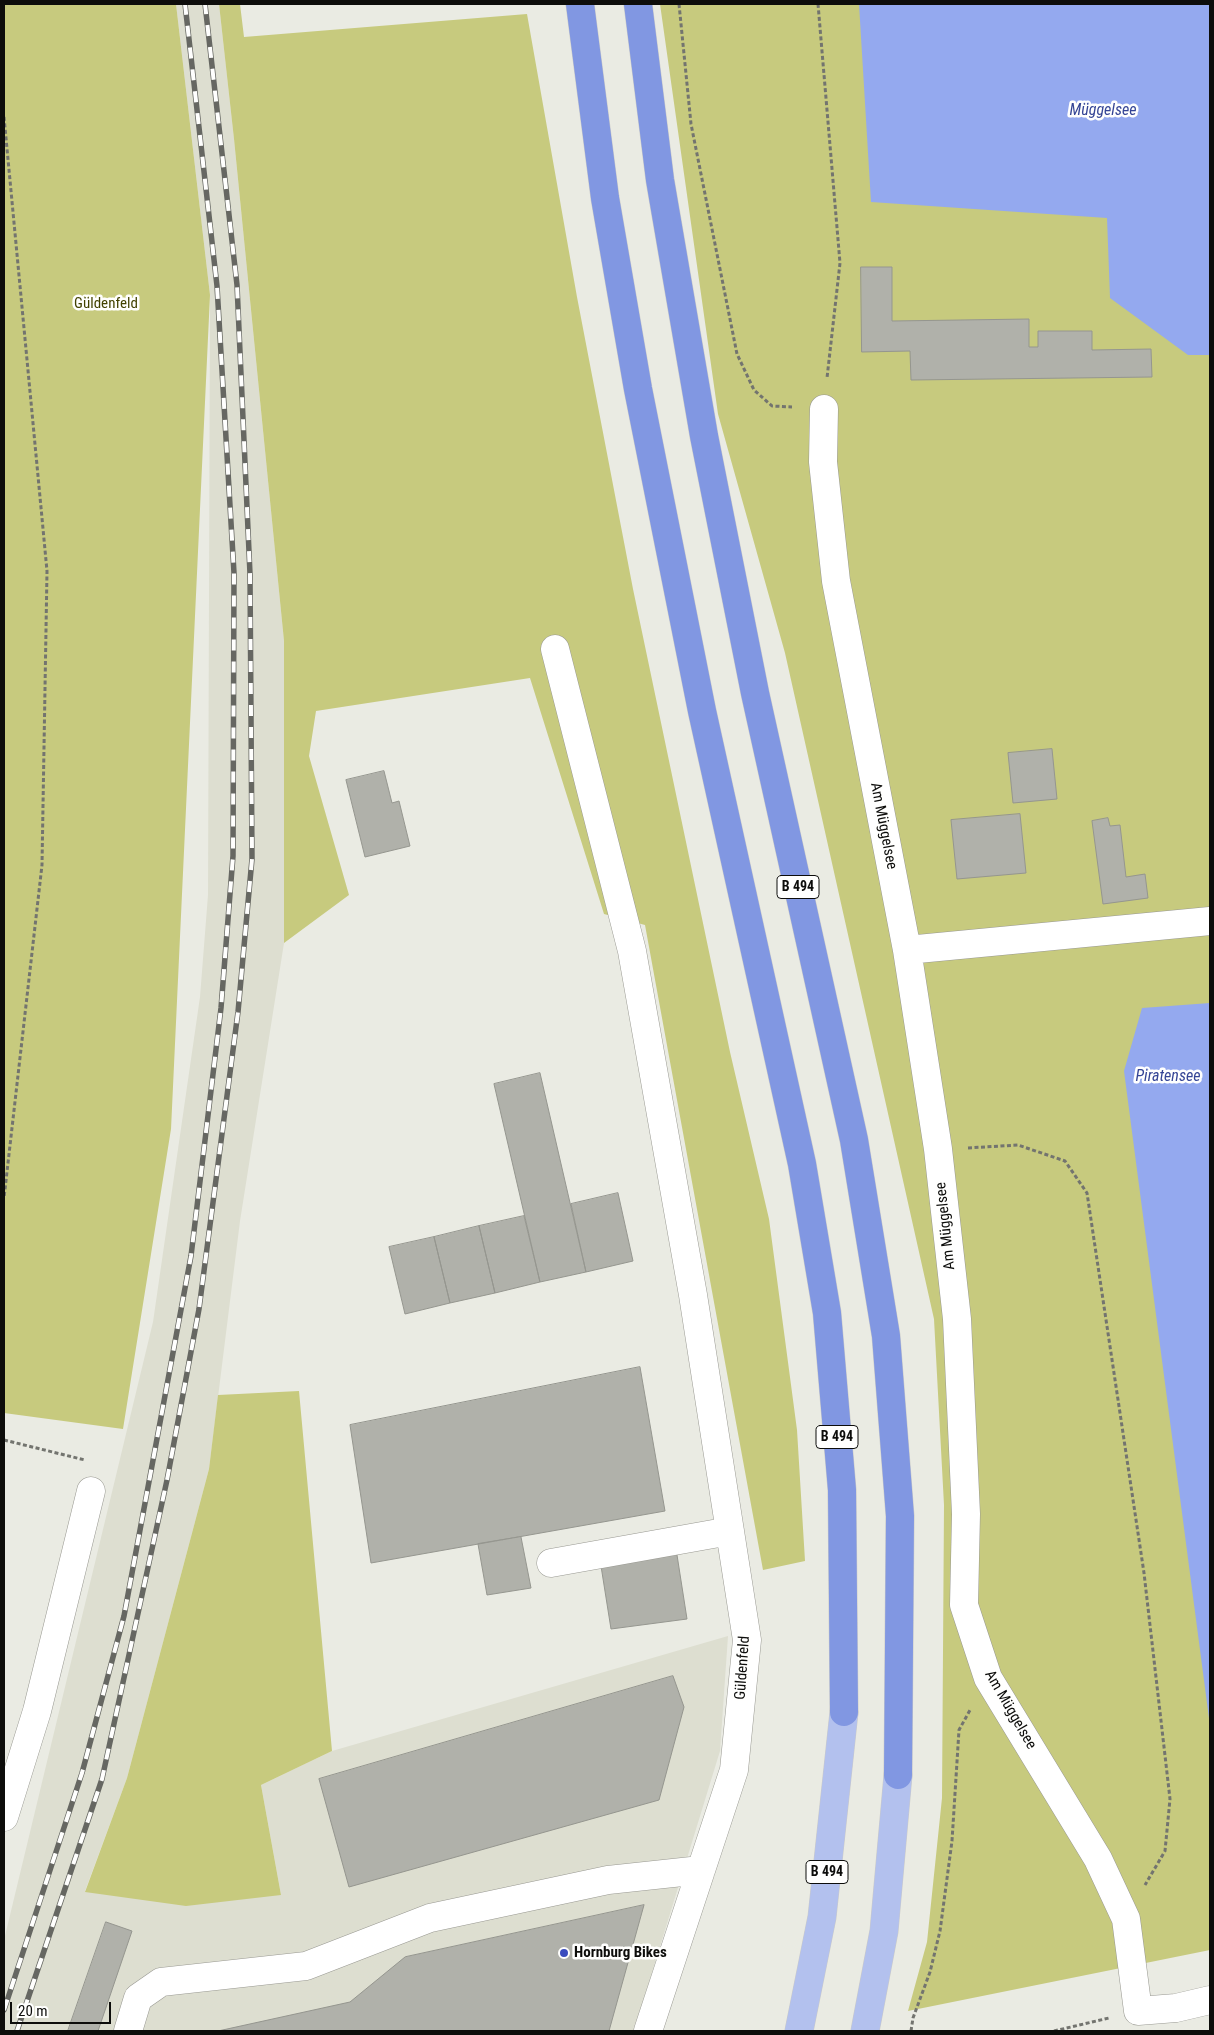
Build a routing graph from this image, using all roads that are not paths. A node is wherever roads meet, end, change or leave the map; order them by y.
1 (580, 4) edge
2 (638, 4) edge
3 (824, 409) road end
4 (555, 649) dead end
5 (1210, 922) edge
6 (907, 950) junction
7 (91, 1491) road end
8 (730, 1531) junction
9 (551, 1563) dead end
10 (844, 1712) joint
11 (898, 1775) joint
12 (4, 1817) edge
13 (701, 1870) junction
14 (1210, 2000) edge
15 (128, 2031) edge
16 (648, 2031) edge
17 (800, 2031) edge
18 (865, 2031) edge

1 - 10 highway, B 494
2 - 11 highway, B 494
3 - 6 street, Am Müggelsee
4 - 8 street, Güldenfeld
5 - 6 street
6 - 14 street, Am Müggelsee
7 - 12 street
8 - 9 street
8 - 13 street, Güldenfeld
10 - 17 main road, B 494
11 - 18 main road, B 494
13 - 15 street
13 - 16 street, Güldenfeld

